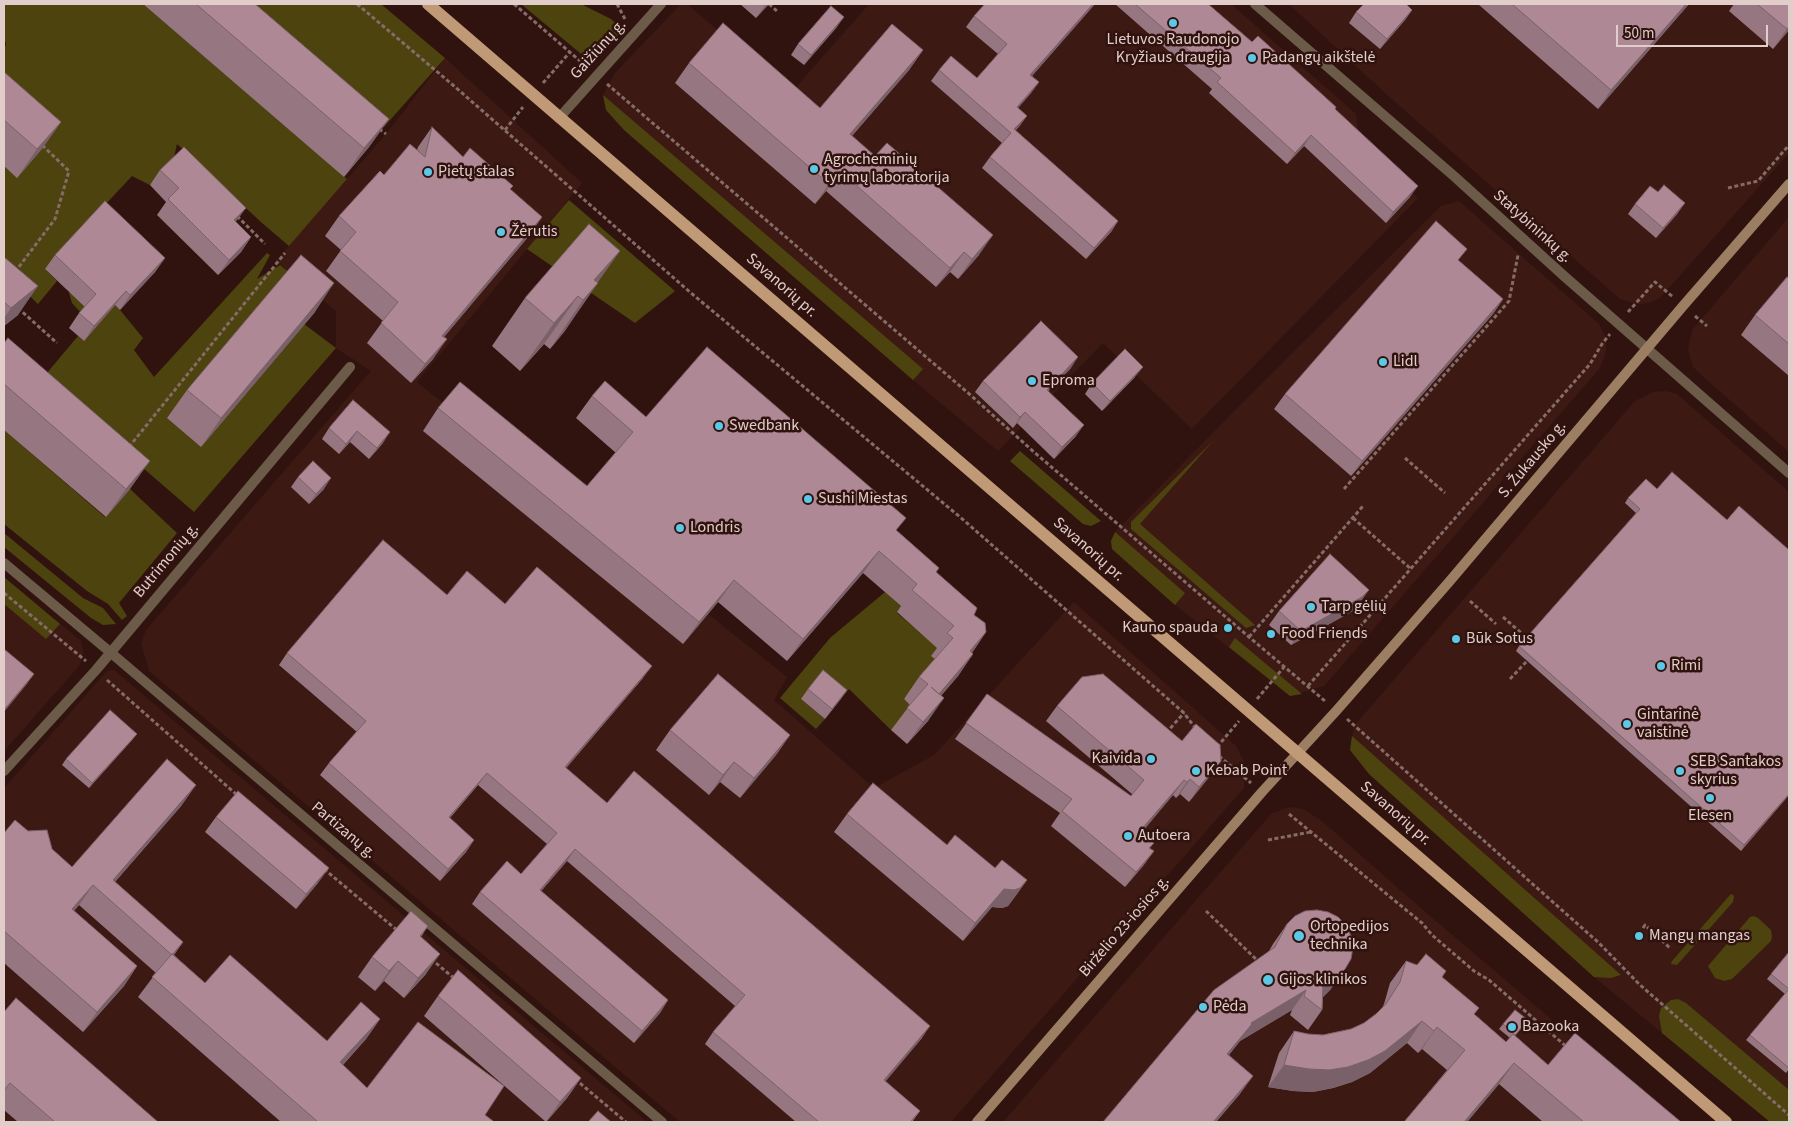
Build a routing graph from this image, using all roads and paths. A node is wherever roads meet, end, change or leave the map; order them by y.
1 (357, 4) edge
2 (428, 4) edge
3 (514, 4) edge
4 (661, 4) edge
5 (769, 4) edge
6 (1256, 4) edge
7 (778, 12) dead end
8 (597, 75) junction
9 (559, 118) junction
10 (374, 125) edge
11 (386, 134) edge
12 (36, 139) edge
13 (1789, 145) edge
14 (1789, 184) edge
15 (1728, 188) dead end
16 (234, 213) edge
17 (1521, 237) junction
18 (265, 244) dead end
19 (285, 253) dead end
20 (10, 279) edge
21 (1654, 282) dead end
22 (17, 307) edge
23 (1618, 324) junction
24 (57, 343) dead end
25 (1647, 349) junction
26 (350, 367) dead end
27 (125, 452) edge
28 (1405, 458) dead end
29 (1789, 473) edge
30 (1344, 489) dead end
31 (1444, 493) dead end
32 (1363, 506) dead end
33 (1353, 518) junction
34 (4, 563) edge
35 (1411, 569) junction
36 (4, 593) edge
37 (1470, 601) dead end
38 (1503, 617) dead end
39 (1496, 624) dead end
40 (1249, 638) junction
41 (1527, 638) edge
42 (110, 652) junction
43 (1526, 660) edge
44 (96, 670) junction
45 (1510, 679) dead end
46 (1184, 713) junction
47 (1359, 730) dead end
48 (1202, 736) edge
49 (1162, 738) edge
50 (1213, 751) edge
51 (1298, 752) junction
52 (4, 771) edge
53 (1262, 792) junction
54 (241, 798) edge
55 (1289, 814) dead end
56 (1311, 832) junction
57 (1268, 840) dead end
58 (322, 868) edge
59 (1206, 911) dead end
60 (1643, 928) dead end
61 (405, 938) edge
62 (1670, 948) dead end
63 (428, 957) edge
64 (1263, 965) edge
65 (459, 982) edge
66 (1571, 1051) edge
67 (574, 1078) edge
68 (1789, 1115) edge
69 (626, 1122) edge
70 (662, 1122) edge
71 (976, 1122) edge
72 (1726, 1122) edge

1 - 46 path
2 - 9 main road, Savanorių pr.
3 - 8 path
4 - 8 street, Gaižiūnų g.
5 - 7 path
6 - 17 street, Statybininkų g.
8 - 9 street, Gaižiūnų g.
8 - 40 path
9 - 51 main road, Savanorių pr.
10 - 11 path
12 - 20 path
13 - 15 path
14 - 25 main road, S. Žukausko g.
16 - 18 path
17 - 23 street, Statybininkų g.
17 - 30 path
19 - 27 path
21 - 23 path
22 - 24 path
23 - 25 street, Statybininkų g.
23 - 35 path
25 - 29 street, Statybininkų g.
25 - 51 main road, S. Žukausko g.
26 - 42 street, Butrimonių g.
28 - 31 path
32 - 33 path
33 - 35 path
33 - 40 path
34 - 42 street, Partizanų g.
35 - 40 path
36 - 44 path
37 - 39 path
38 - 41 path
42 - 44 street, Butrimonių g.
42 - 70 street, Partizanų g.
43 - 45 path
44 - 52 street, Butrimonių g.
44 - 54 path
46 - 48 path
46 - 49 path
47 - 68 path
50 - 53 path
51 - 53 main road, Birželio 23-iosios g.
51 - 72 main road, Savanorių pr.
53 - 71 main road, Birželio 23-iosios g.
55 - 56 path
56 - 57 path
56 - 66 path
58 - 61 path
59 - 64 path
60 - 62 path
63 - 65 path
67 - 69 path

